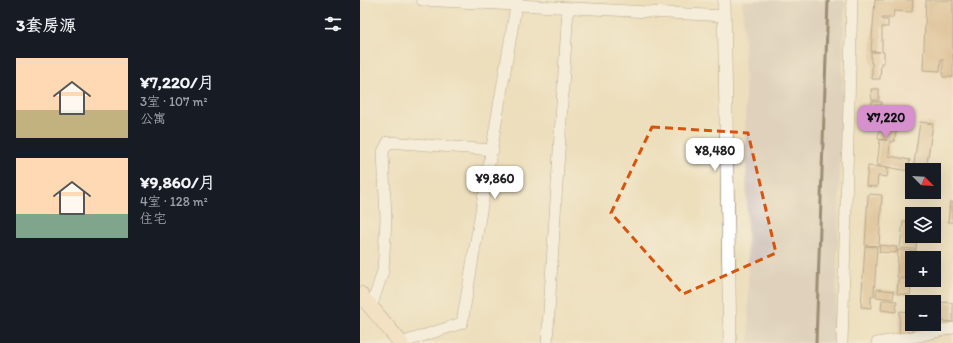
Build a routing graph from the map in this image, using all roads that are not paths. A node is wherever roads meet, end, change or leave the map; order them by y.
1 (422, 0) edge
2 (724, 0) edge
3 (852, 0) edge
4 (518, 3) edge
5 (568, 8) junction
6 (724, 16) junction
7 (492, 150) junction
8 (360, 294) edge
9 (371, 308) junction
10 (953, 328) edge
11 (401, 343) edge
12 (547, 343) edge
13 (730, 343) edge
14 (842, 343) edge
15 (876, 343) edge

1 - 4 street
2 - 6 street
3 - 14 street
4 - 5 street
4 - 7 street
5 - 6 street
5 - 12 street
6 - 13 street
7 - 9 street
7 - 11 street
8 - 9 main road
9 - 11 main road
10 - 15 street

